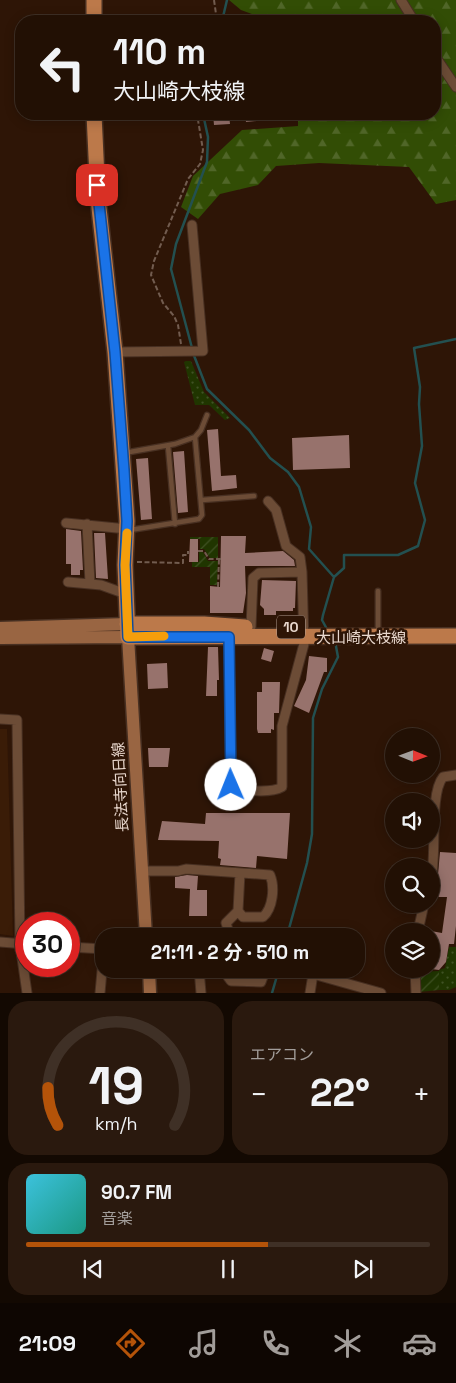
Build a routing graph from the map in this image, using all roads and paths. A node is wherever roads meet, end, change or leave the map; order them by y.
1 (94, 0) edge
2 (214, 0) edge
3 (400, 0) edge
4 (98, 15) edge
5 (216, 15) edge
6 (410, 15) edge
7 (441, 65) edge
8 (456, 87) edge
9 (94, 120) edge
10 (199, 120) edge
11 (192, 225) dead end
12 (182, 351) junction
13 (115, 352) junction
14 (207, 416) dead end
15 (195, 437) junction
16 (168, 446) junction
17 (122, 453) junction
18 (254, 496) dead end
19 (202, 500) junction
20 (268, 501) dead end
21 (66, 523) dead end
22 (88, 524) junction
23 (175, 524) junction
24 (127, 529) junction
25 (188, 550) dead end
26 (198, 551) dead end
27 (134, 562) dead end
28 (302, 572) junction
29 (68, 582) dead end
30 (90, 583) junction
31 (218, 586) dead end
32 (378, 591) dead end
33 (126, 594) junction
34 (456, 626) edge
35 (378, 627) junction
36 (0, 628) edge
37 (252, 628) junction
38 (127, 630) junction
39 (229, 632) junction
40 (303, 632) junction
41 (456, 636) edge
42 (0, 638) edge
43 (0, 719) edge
44 (456, 774) edge
45 (433, 858) edge
46 (141, 871) junction
47 (240, 873) junction
48 (238, 911) junction
49 (22, 912) edge
50 (145, 928) edge
51 (228, 928) edge
52 (0, 942) edge
53 (15, 943) edge
54 (80, 948) edge
55 (95, 948) edge
56 (26, 977) edge
57 (101, 978) edge
58 (149, 978) edge
59 (200, 978) edge
60 (228, 978) edge
61 (263, 978) edge
62 (312, 978) edge
63 (324, 978) edge
64 (415, 978) edge
65 (358, 990) edge
66 (27, 993) edge
67 (100, 993) edge
68 (150, 993) edge
69 (201, 993) edge
70 (310, 993) edge
71 (382, 993) edge
72 (416, 993) edge

1 - 4 main road
2 - 5 path
3 - 6 street
7 - 8 street
9 - 13 main road
10 - 12 path
11 - 12 street
12 - 13 street
13 - 17 main road
14 - 15 lane
15 - 16 lane
15 - 19 lane
16 - 17 lane
16 - 23 lane
17 - 24 main road
18 - 19 lane
19 - 23 lane
20 - 28 street
21 - 22 street
22 - 24 street
22 - 30 street
23 - 24 lane
24 - 33 main road
25 - 27 path
26 - 31 path
28 - 37 street
28 - 40 street
29 - 30 street
30 - 33 street
32 - 35 lane
33 - 38 main road
34 - 35 main road, 大山崎大枝線 / 10
35 - 40 main road, 大山崎大枝線 / 10
36 - 38 main road
37 - 39 main road, 大山崎大枝線 / 10
37 - 40 main road, 大山崎大枝線 / 10
38 - 39 main road, 大山崎大枝線 / 10
38 - 42 main road
38 - 46 main road, 長法寺向日線
39 - 40 main road, 大山崎大枝線 / 10
39 - 40 street
40 - 41 main road, 大山崎大枝線 / 10
43 - 49 street
44 - 45 street
46 - 47 street
46 - 50 main road, 長法寺向日線
47 - 48 street
47 - 48 street
48 - 51 street
52 - 53 street
54 - 55 street
56 - 66 street
57 - 67 street
58 - 68 main road
59 - 69 street
60 - 61 street
62 - 70 street
63 - 65 street
64 - 72 street
65 - 71 street

